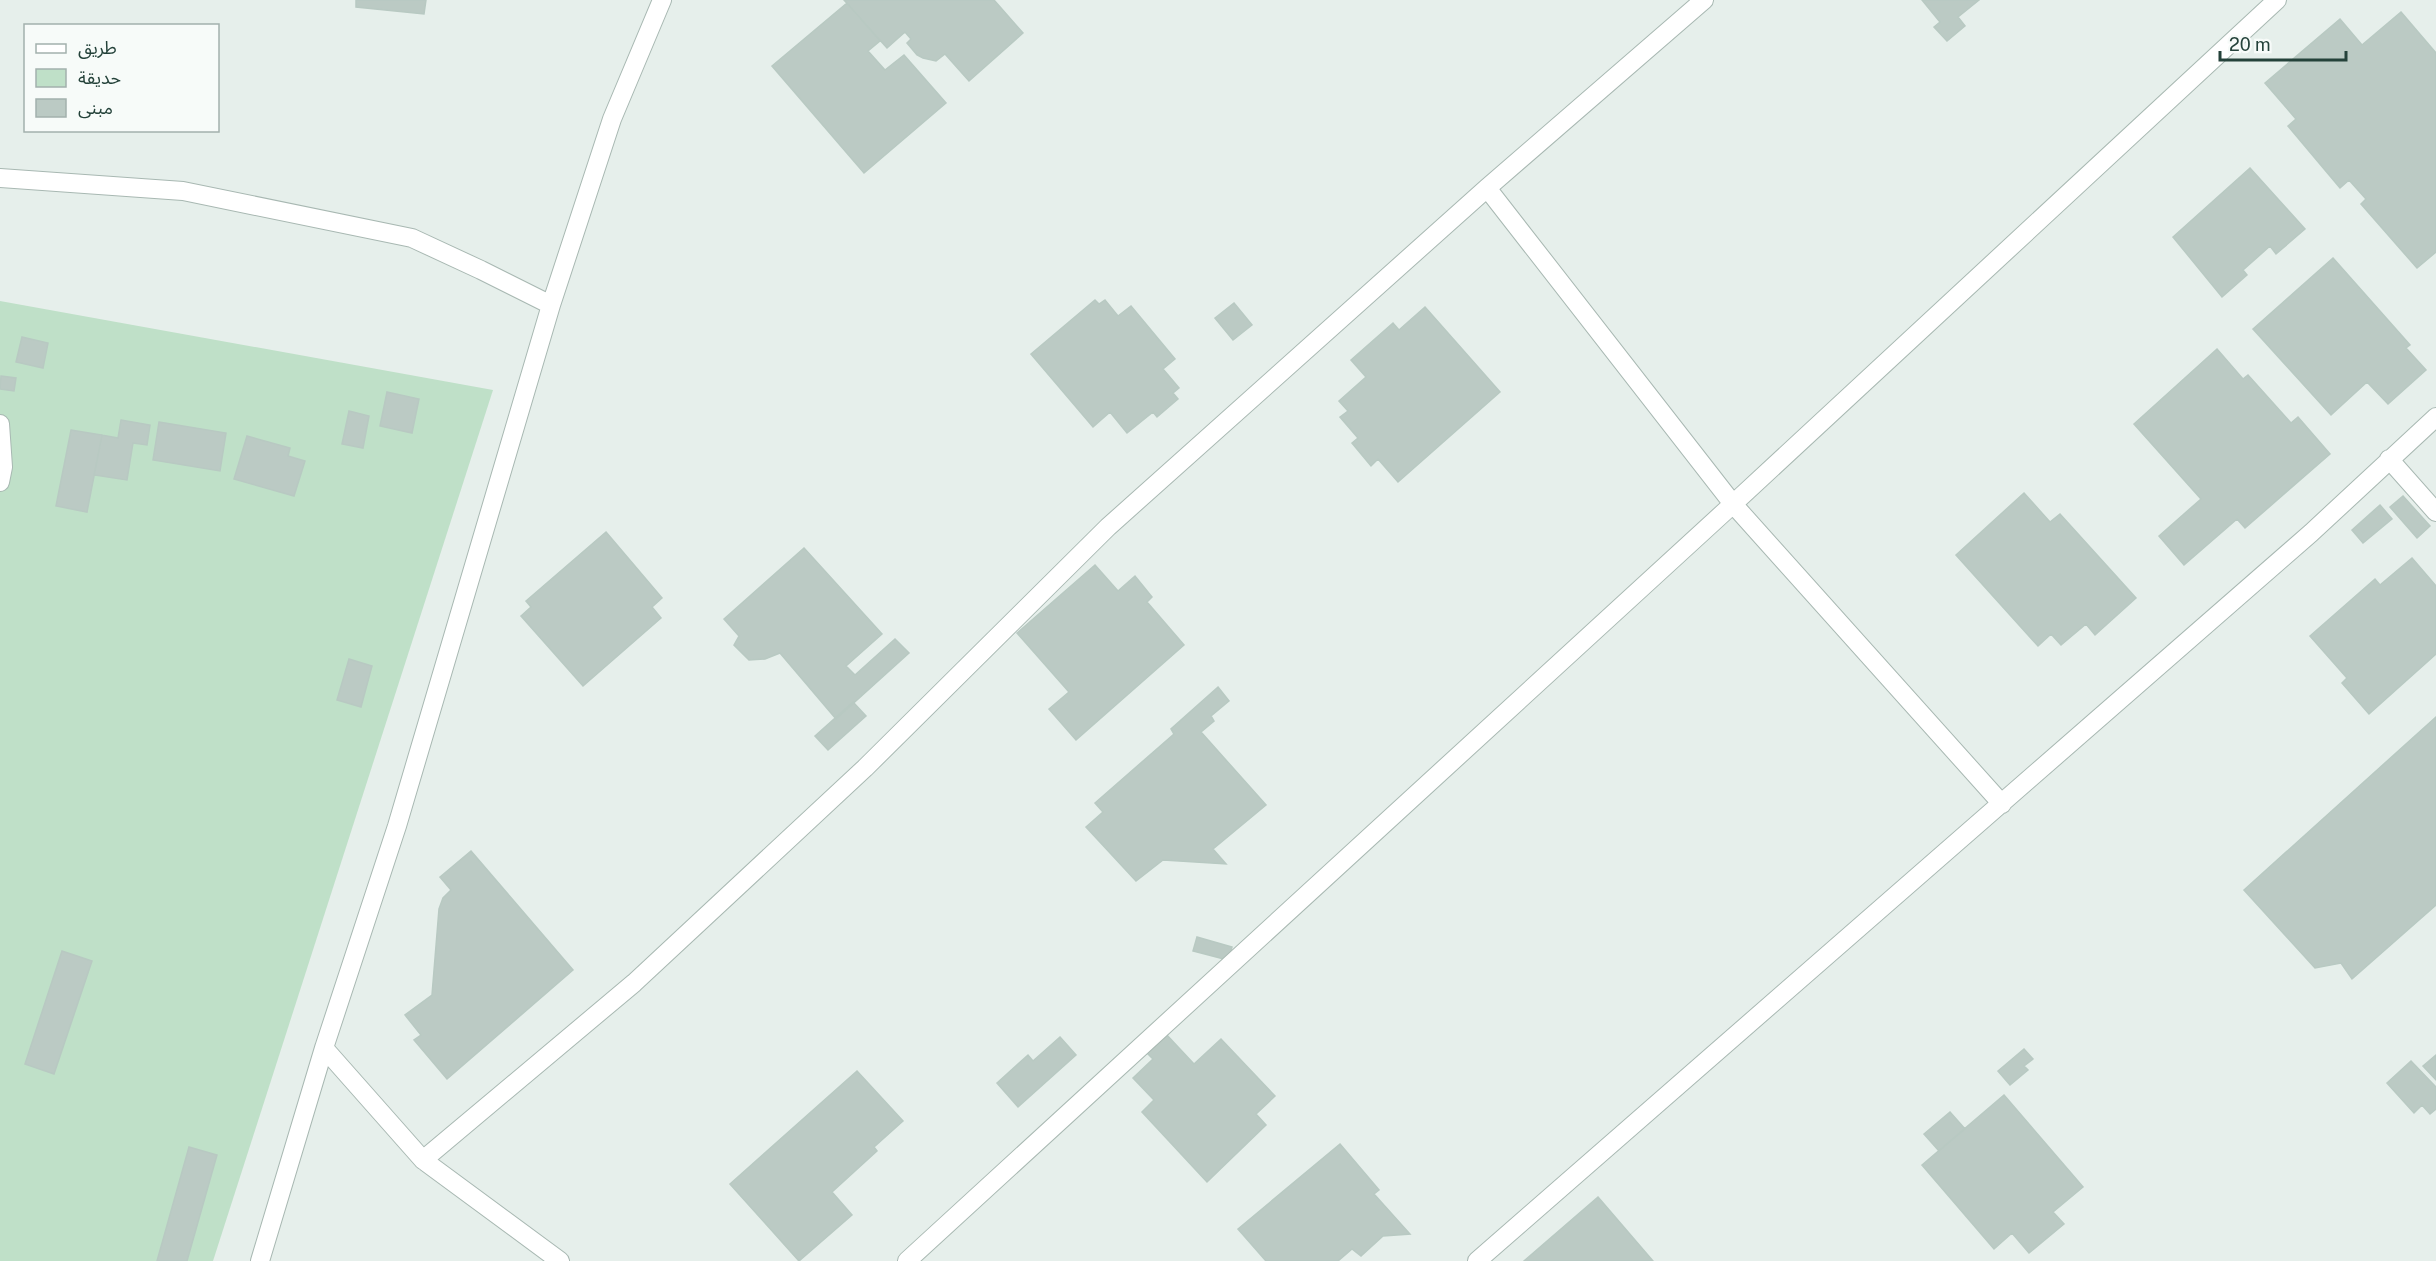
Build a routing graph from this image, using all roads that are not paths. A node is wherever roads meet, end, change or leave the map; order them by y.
1 (662, 0) edge
2 (1704, 0) edge
3 (2277, 0) edge
4 (0, 178) edge
5 (1487, 188) junction
6 (551, 305) junction
7 (2436, 417) edge
8 (0, 423) edge
9 (2389, 459) junction
10 (0, 482) edge
11 (1733, 504) junction
12 (2436, 512) edge
13 (2002, 804) junction
14 (324, 1048) junction
15 (423, 1160) junction
16 (260, 1261) edge
17 (560, 1261) edge
18 (907, 1261) edge
19 (1478, 1261) edge

1 - 6 street
2 - 5 street
3 - 11 street
4 - 6 street
5 - 11 street
5 - 15 street
6 - 14 street
7 - 9 street
8 - 10 street
9 - 12 street
9 - 13 street
11 - 13 street
11 - 18 street
13 - 19 street
14 - 15 street
14 - 16 street
15 - 17 street

